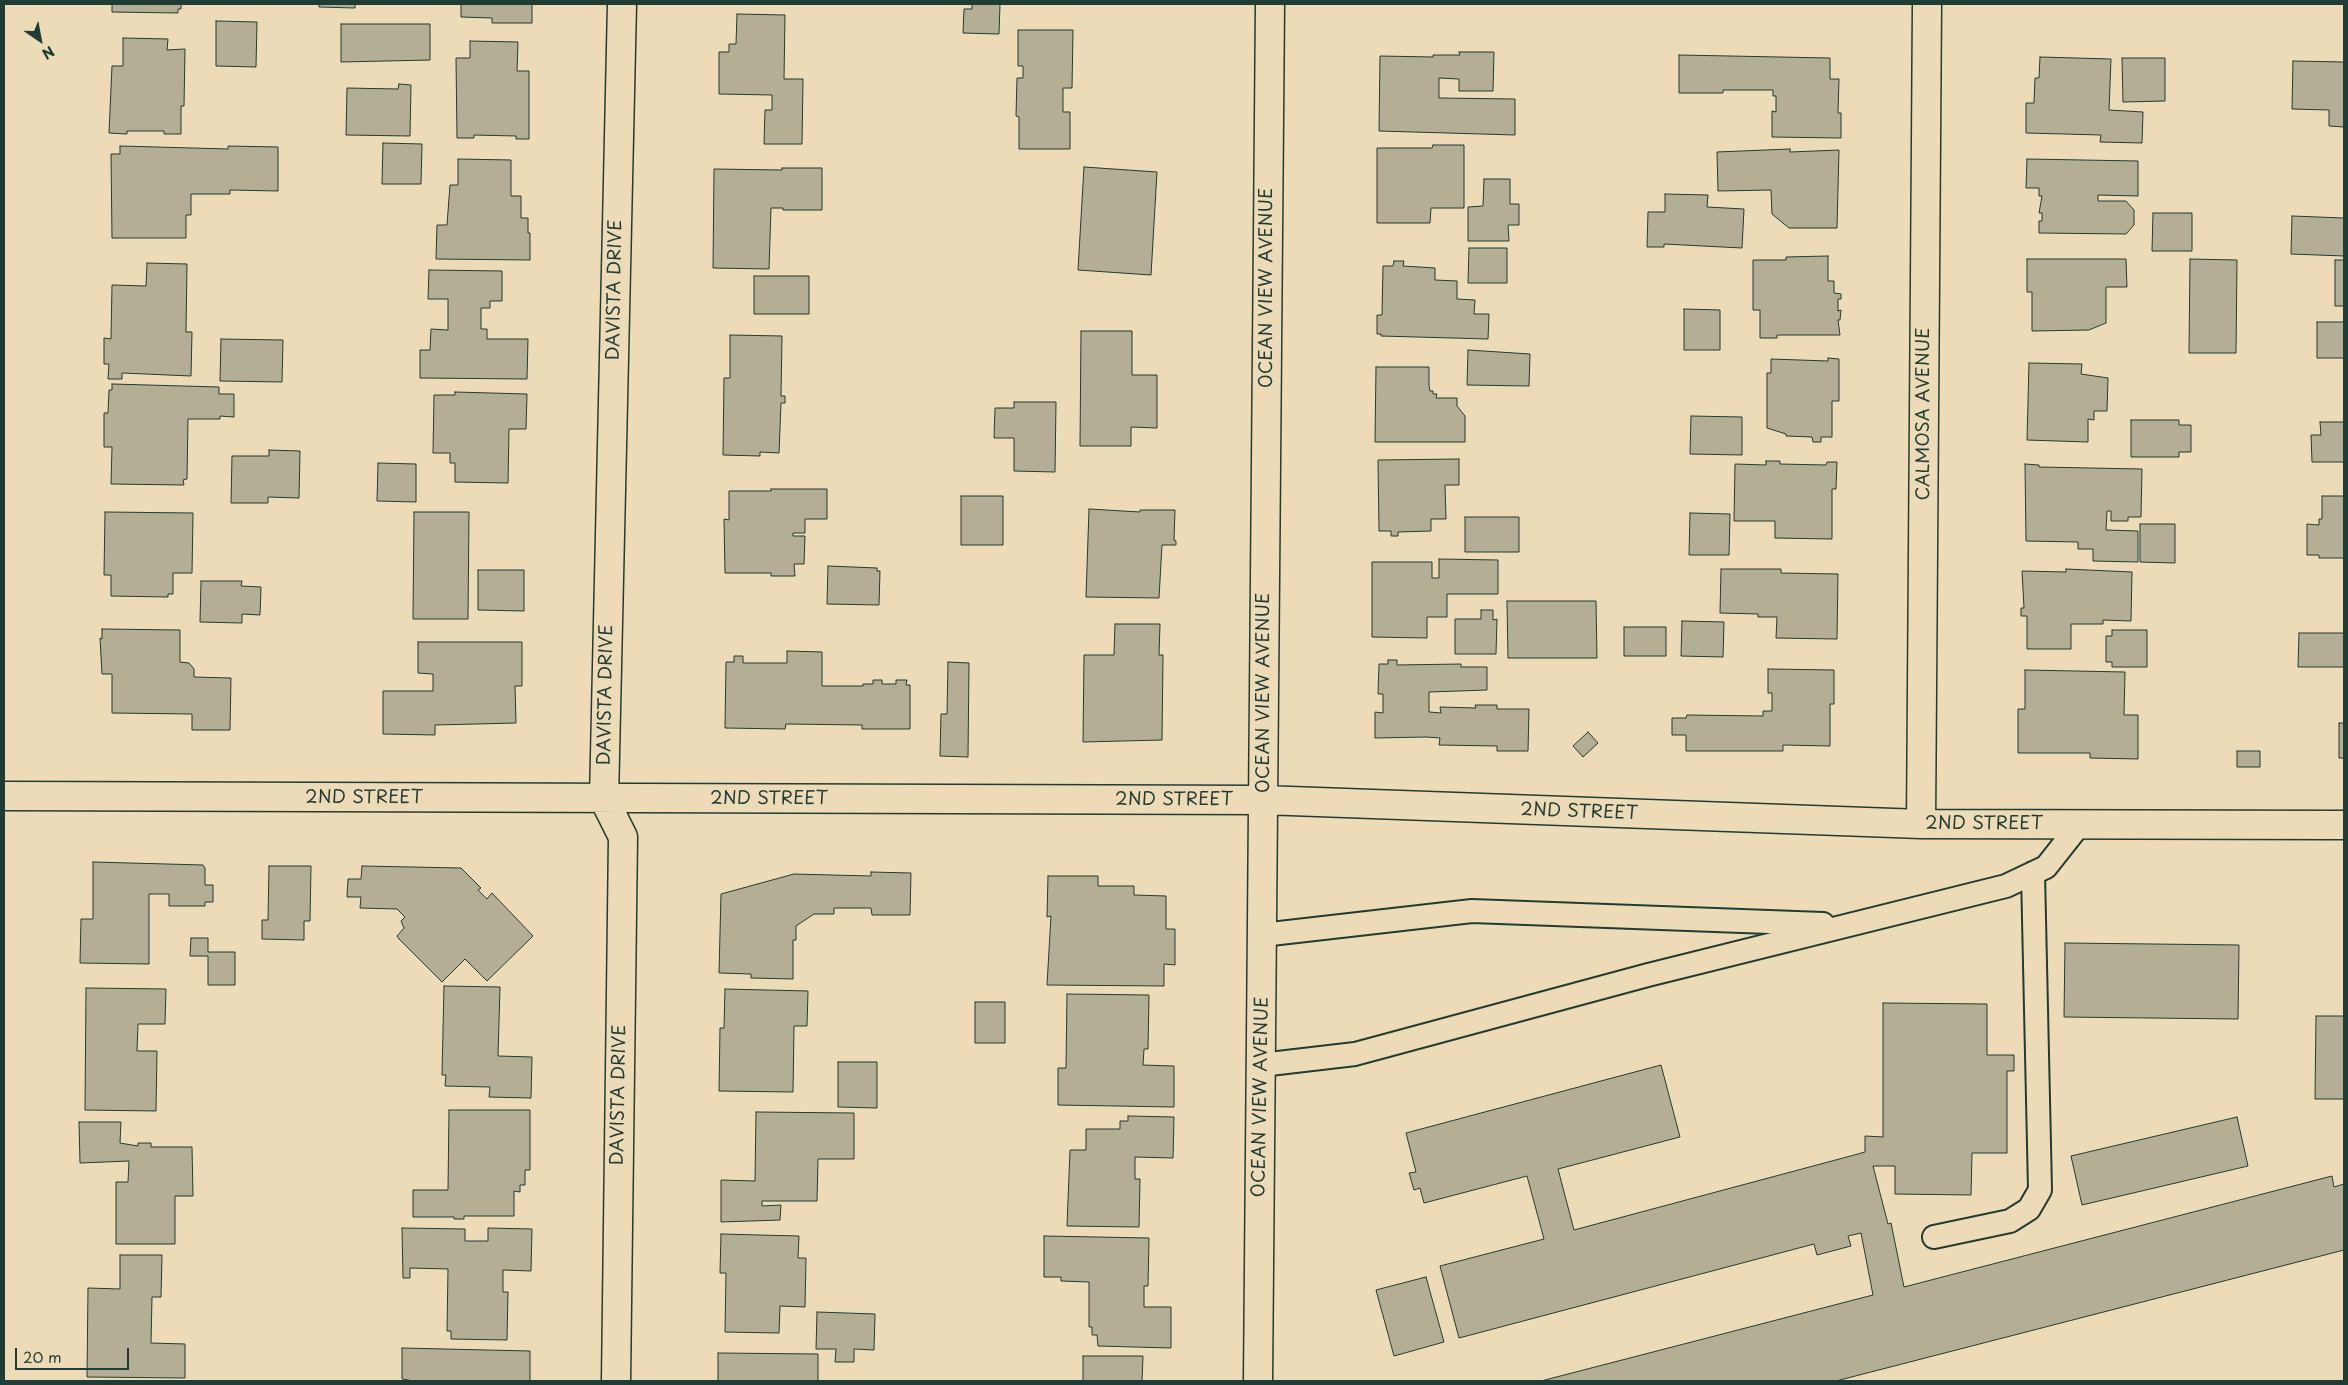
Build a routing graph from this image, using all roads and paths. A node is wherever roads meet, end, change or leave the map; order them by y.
1 (622, 4) edge
2 (1270, 4) edge
3 (1927, 4) edge
4 (4, 796) edge
5 (604, 799) junction
6 (1263, 800) junction
7 (1921, 824) junction
8 (2080, 824) junction
9 (2344, 825) edge
10 (2033, 873) junction
11 (1849, 925) junction
12 (1262, 935) junction
13 (1261, 1065) junction
14 (1934, 1237) dead end
15 (616, 1381) edge
16 (1258, 1381) edge

1 - 5 street, DAVISTA DRIVE
2 - 6 street, OCEAN VIEW AVENUE
3 - 7 street, CALMOSA AVENUE
4 - 5 street, 2ND STREET
5 - 6 street, 2ND STREET
5 - 15 street, DAVISTA DRIVE
6 - 7 street, 2ND STREET
6 - 12 street, OCEAN VIEW AVENUE
7 - 8 street, 2ND STREET
8 - 9 street, 2ND STREET
8 - 10 lane
10 - 11 lane
10 - 14 lane
11 - 12 lane
11 - 13 lane
12 - 13 street, OCEAN VIEW AVENUE
13 - 16 street, OCEAN VIEW AVENUE

